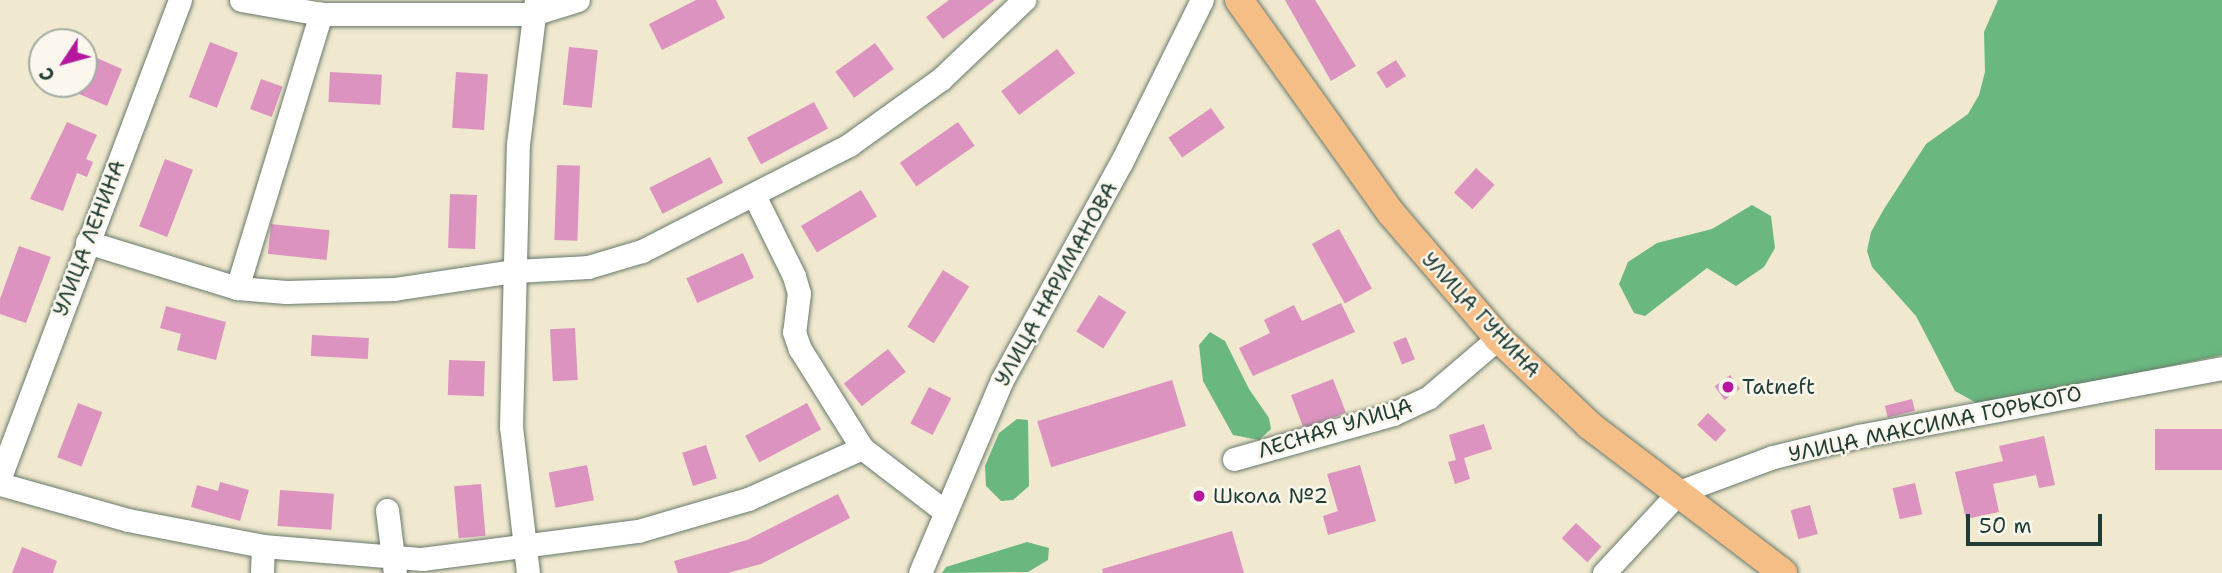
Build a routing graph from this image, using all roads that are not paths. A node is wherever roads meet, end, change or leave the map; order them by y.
1 (180, 0) edge
2 (241, 0) edge
3 (578, 0) edge
4 (1024, 0) edge
5 (1202, 0) edge
6 (1239, 0) edge
7 (534, 7) edge
8 (321, 14) junction
9 (755, 197) junction
10 (87, 242) junction
11 (515, 271) junction
12 (237, 288) junction
13 (1498, 338) junction
14 (2222, 368) edge
15 (862, 448) junction
16 (1234, 459) dead end
17 (0, 477) edge
18 (0, 484) edge
19 (1679, 492) junction
20 (387, 510) dead end
21 (944, 511) junction
22 (264, 546) junction
23 (523, 547) junction
24 (394, 564) edge
25 (262, 573) edge
26 (528, 573) edge
27 (920, 573) edge
28 (1604, 573) edge
29 (1783, 573) edge

1 - 10 street, УЛИЦА ЛЕНИНА
2 - 8 street
3 - 7 street
4 - 9 street
5 - 21 street, УЛИЦА НАРИМАНОВА
6 - 13 main road, УЛИЦА ГУНИНА
7 - 8 street
7 - 11 street
8 - 12 street
9 - 11 street
9 - 15 street
10 - 12 street
10 - 17 street, УЛИЦА ЛЕНИНА
11 - 12 street
11 - 23 street
13 - 16 street, ЛЕСНАЯ УЛИЦА
13 - 19 main road, УЛИЦА ГУНИНА
14 - 19 street, УЛИЦА МАКСИМА ГОРЬКОГО
15 - 21 street
15 - 23 street
18 - 22 street
19 - 28 street, УЛИЦА МАКСИМА ГОРЬКОГО
19 - 29 main road, УЛИЦА ГУНИНА
20 - 24 street
21 - 27 street, УЛИЦА НАРИМАНОВА
22 - 24 street
22 - 25 street
23 - 24 street
23 - 26 street

